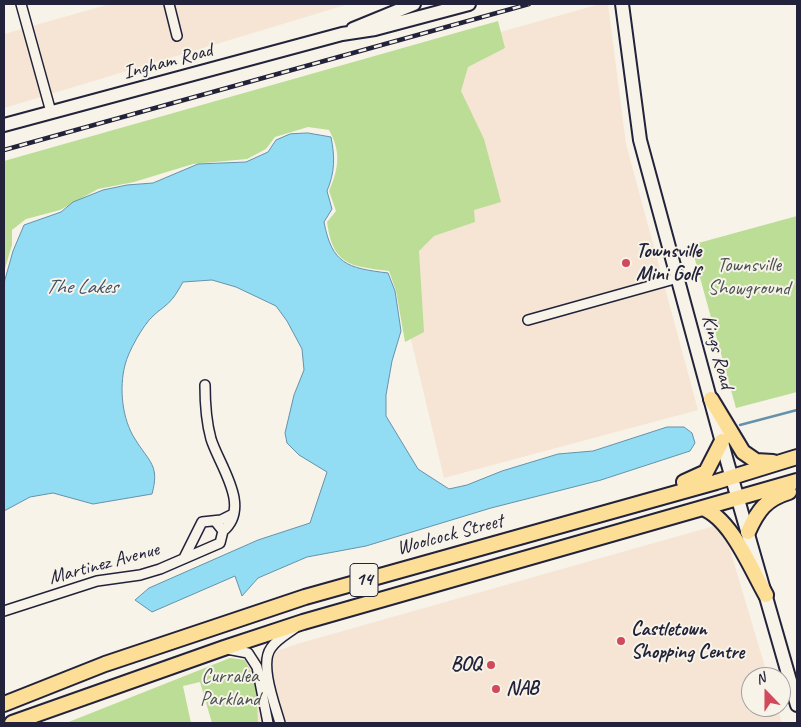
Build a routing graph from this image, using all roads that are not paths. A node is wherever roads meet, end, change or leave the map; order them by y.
1 (21, 4) edge
2 (169, 4) edge
3 (414, 4) edge
4 (468, 4) edge
5 (622, 4) edge
6 (342, 34) junction
7 (178, 36) dead end
8 (51, 112) junction
9 (4, 125) edge
10 (678, 278) junction
11 (528, 320) dead end
12 (205, 385) dead end
13 (711, 399) junction
14 (722, 441) junction
15 (797, 457) edge
16 (779, 462) junction
17 (732, 477) junction
18 (797, 481) edge
19 (797, 490) edge
20 (738, 498) junction
21 (702, 508) junction
22 (233, 514) junction
23 (604, 514) junction
24 (215, 521) junction
25 (223, 531) junction
26 (748, 532) junction
27 (196, 534) junction
28 (212, 546) junction
29 (184, 558) junction
30 (766, 595) junction
31 (4, 611) edge
32 (303, 622) junction
33 (224, 648) junction
34 (4, 704) edge
35 (797, 705) edge
36 (12, 723) edge
37 (268, 723) edge
38 (277, 723) edge

1 - 8 street
2 - 7 street
3 - 6 main road, Ingham Road
4 - 6 main road, Ingham Road
5 - 10 main road, Kings Road
6 - 8 main road, Ingham Road
8 - 9 main road, Ingham Road
10 - 11 street
10 - 13 main road, Kings Road
12 - 22 street
13 - 14 main road, Kings Road
13 - 16 main road
14 - 17 main road, Kings Road
14 - 23 main road
15 - 16 main road, Woolcock Street / 14
16 - 17 main road, Woolcock Street / 14
17 - 20 main road, Kings Road
17 - 23 main road, Woolcock Street / 14
18 - 20 main road, 14
19 - 26 main road
20 - 21 main road, 14
20 - 26 main road, Kings Road
21 - 30 main road
21 - 32 main road, 14
22 - 24 street, Martinez Avenue
22 - 25 street
23 - 34 main road, Woolcock Street / 14
24 - 25 street
24 - 27 street, Martinez Avenue
25 - 28 street
26 - 30 main road, Kings Road
27 - 28 street
27 - 29 street, Martinez Avenue
28 - 29 street, Martinez Avenue
29 - 31 street, Martinez Avenue
30 - 35 main road, Kings Road
32 - 33 main road, 14
32 - 38 street
33 - 36 main road, 14
33 - 37 street

